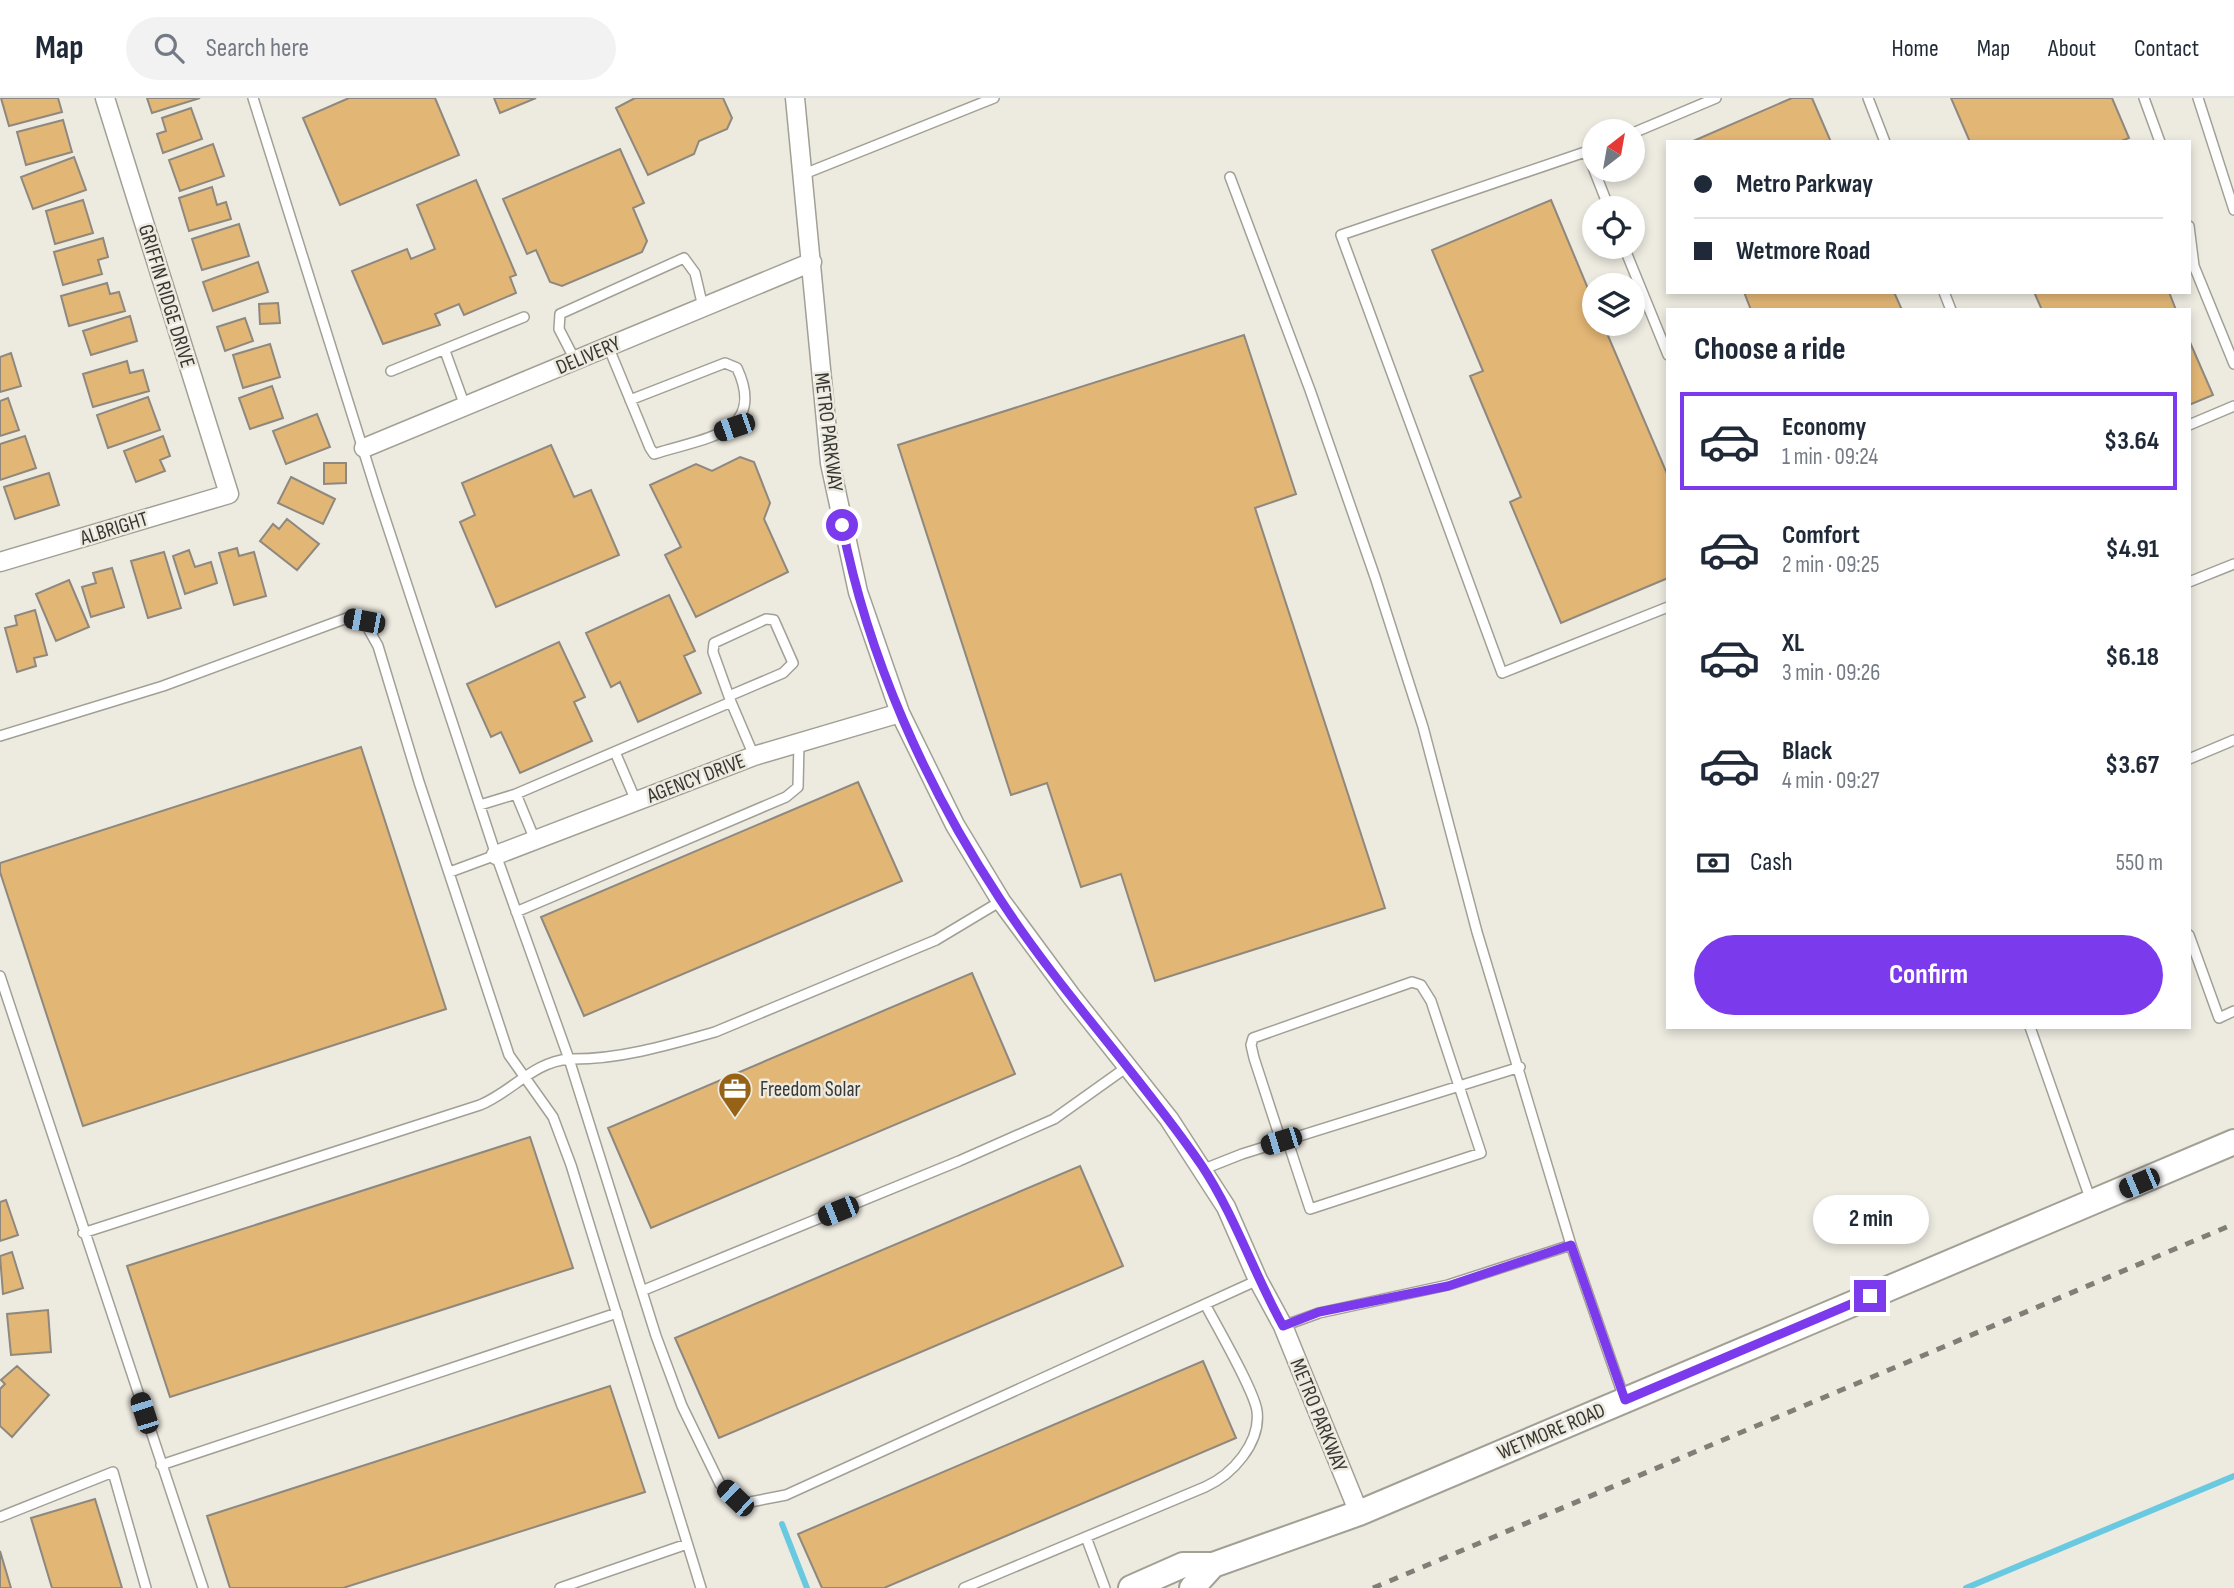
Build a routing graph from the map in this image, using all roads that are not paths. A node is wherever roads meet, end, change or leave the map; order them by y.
1 (105, 98) edge
2 (253, 98) edge
3 (795, 98) edge
4 (994, 98) edge
5 (1716, 98) edge
6 (1868, 98) edge
7 (2144, 98) edge
8 (2198, 98) edge
9 (1645, 128) edge
10 (1884, 140) edge
11 (2159, 140) edge
12 (1582, 153) edge
13 (804, 174) junction
14 (1230, 177) dead end
15 (2234, 210) edge
16 (2191, 242) edge
17 (1629, 259) edge
18 (812, 262) junction
19 (703, 307) junction
20 (524, 317) dead end
21 (608, 346) junction
22 (1666, 350) edge
23 (445, 351) junction
24 (575, 360) junction
25 (2234, 364) edge
26 (391, 371) dead end
27 (630, 400) junction
28 (465, 406) junction
29 (2234, 406) edge
30 (2191, 424) edge
31 (364, 448) junction
32 (229, 494) joint
33 (0, 562) edge
34 (2234, 565) edge
35 (2191, 581) edge
36 (1666, 608) edge
37 (730, 699) junction
38 (900, 713) junction
39 (0, 736) edge
40 (2234, 740) edge
41 (799, 743) junction
42 (615, 752) junction
43 (754, 757) junction
44 (2191, 758) edge
45 (516, 794) junction
46 (636, 801) junction
47 (480, 805) junction
48 (535, 840) junction
49 (496, 855) junction
50 (450, 872) junction
51 (1001, 901) junction
52 (516, 912) junction
53 (2191, 941) edge
54 (0, 976) edge
55 (2234, 1011) edge
56 (2031, 1029) edge
57 (569, 1059) junction
58 (1127, 1067) junction
59 (1520, 1068) junction
60 (523, 1077) junction
61 (1459, 1086) junction
62 (1284, 1140) junction
63 (2234, 1142) edge
64 (1204, 1169) junction
65 (2091, 1203) junction
66 (83, 1233) junction
67 (1571, 1245) junction
68 (1258, 1280) junction
69 (643, 1290) junction
70 (1205, 1304) junction
71 (617, 1313) junction
72 (1283, 1326) junction
73 (1625, 1400) junction
74 (161, 1465) junction
75 (1359, 1513) junction
76 (0, 1517) edge
77 (1086, 1537) junction
78 (687, 1544) junction
79 (1213, 1565) junction
80 (146, 1588) edge
81 (203, 1588) edge
82 (560, 1588) edge
83 (701, 1588) edge
84 (964, 1588) edge
85 (1105, 1588) edge
86 (1130, 1588) edge
87 (1192, 1588) edge

1 - 32 street, GRIFFIN RIDGE DRIVE
2 - 31 lane
3 - 13 street, METRO PARKWAY
4 - 13 lane
5 - 9 lane
6 - 10 lane
7 - 11 lane
8 - 15 lane
12 - 36 lane
13 - 18 street, METRO PARKWAY
14 - 59 lane
16 - 25 lane
17 - 22 lane
18 - 19 street, DELIVERY
18 - 38 street, METRO PARKWAY
19 - 21 street, DELIVERY
19 - 24 lane
20 - 23 lane
21 - 24 street, DELIVERY
21 - 27 lane
23 - 26 lane
23 - 28 lane
24 - 28 street, DELIVERY
27 - 27 lane
28 - 31 street, DELIVERY
29 - 30 lane
31 - 47 lane
32 - 33 street, ALBRIGHT
34 - 35 lane
37 - 37 lane
37 - 42 lane
37 - 43 lane
38 - 41 street, AGENCY DRIVE
38 - 51 street, METRO PARKWAY
39 - 50 lane
40 - 44 lane
41 - 43 street, AGENCY DRIVE
41 - 52 lane
42 - 45 lane
42 - 46 lane
43 - 46 street, AGENCY DRIVE
45 - 47 lane
45 - 48 lane
46 - 48 street, AGENCY DRIVE
47 - 49 lane
48 - 49 street, AGENCY DRIVE
49 - 50 lane
49 - 52 lane
50 - 60 lane
51 - 57 lane
51 - 58 street, METRO PARKWAY
52 - 57 lane
53 - 55 lane
54 - 66 lane
56 - 65 lane
57 - 60 lane
57 - 69 lane
58 - 64 street, METRO PARKWAY
58 - 69 lane
59 - 61 lane
59 - 67 lane
60 - 66 lane
60 - 71 lane
61 - 62 lane
61 - 62 lane
61 - 62 lane
62 - 64 lane
63 - 65 main road, WETMORE ROAD
64 - 68 street, METRO PARKWAY
65 - 73 main road, WETMORE ROAD
66 - 74 lane
67 - 72 lane
67 - 73 lane
68 - 70 lane
68 - 72 street, METRO PARKWAY
69 - 70 lane
70 - 77 lane
71 - 74 lane
71 - 78 lane
72 - 75 street, METRO PARKWAY
73 - 75 main road, WETMORE ROAD
74 - 81 lane
75 - 79 main road, WETMORE ROAD
76 - 80 lane
77 - 84 lane
77 - 85 lane
78 - 82 lane
78 - 83 lane
79 - 86 main road, WETMORE ROAD
79 - 87 main road, WETMORE ROAD

